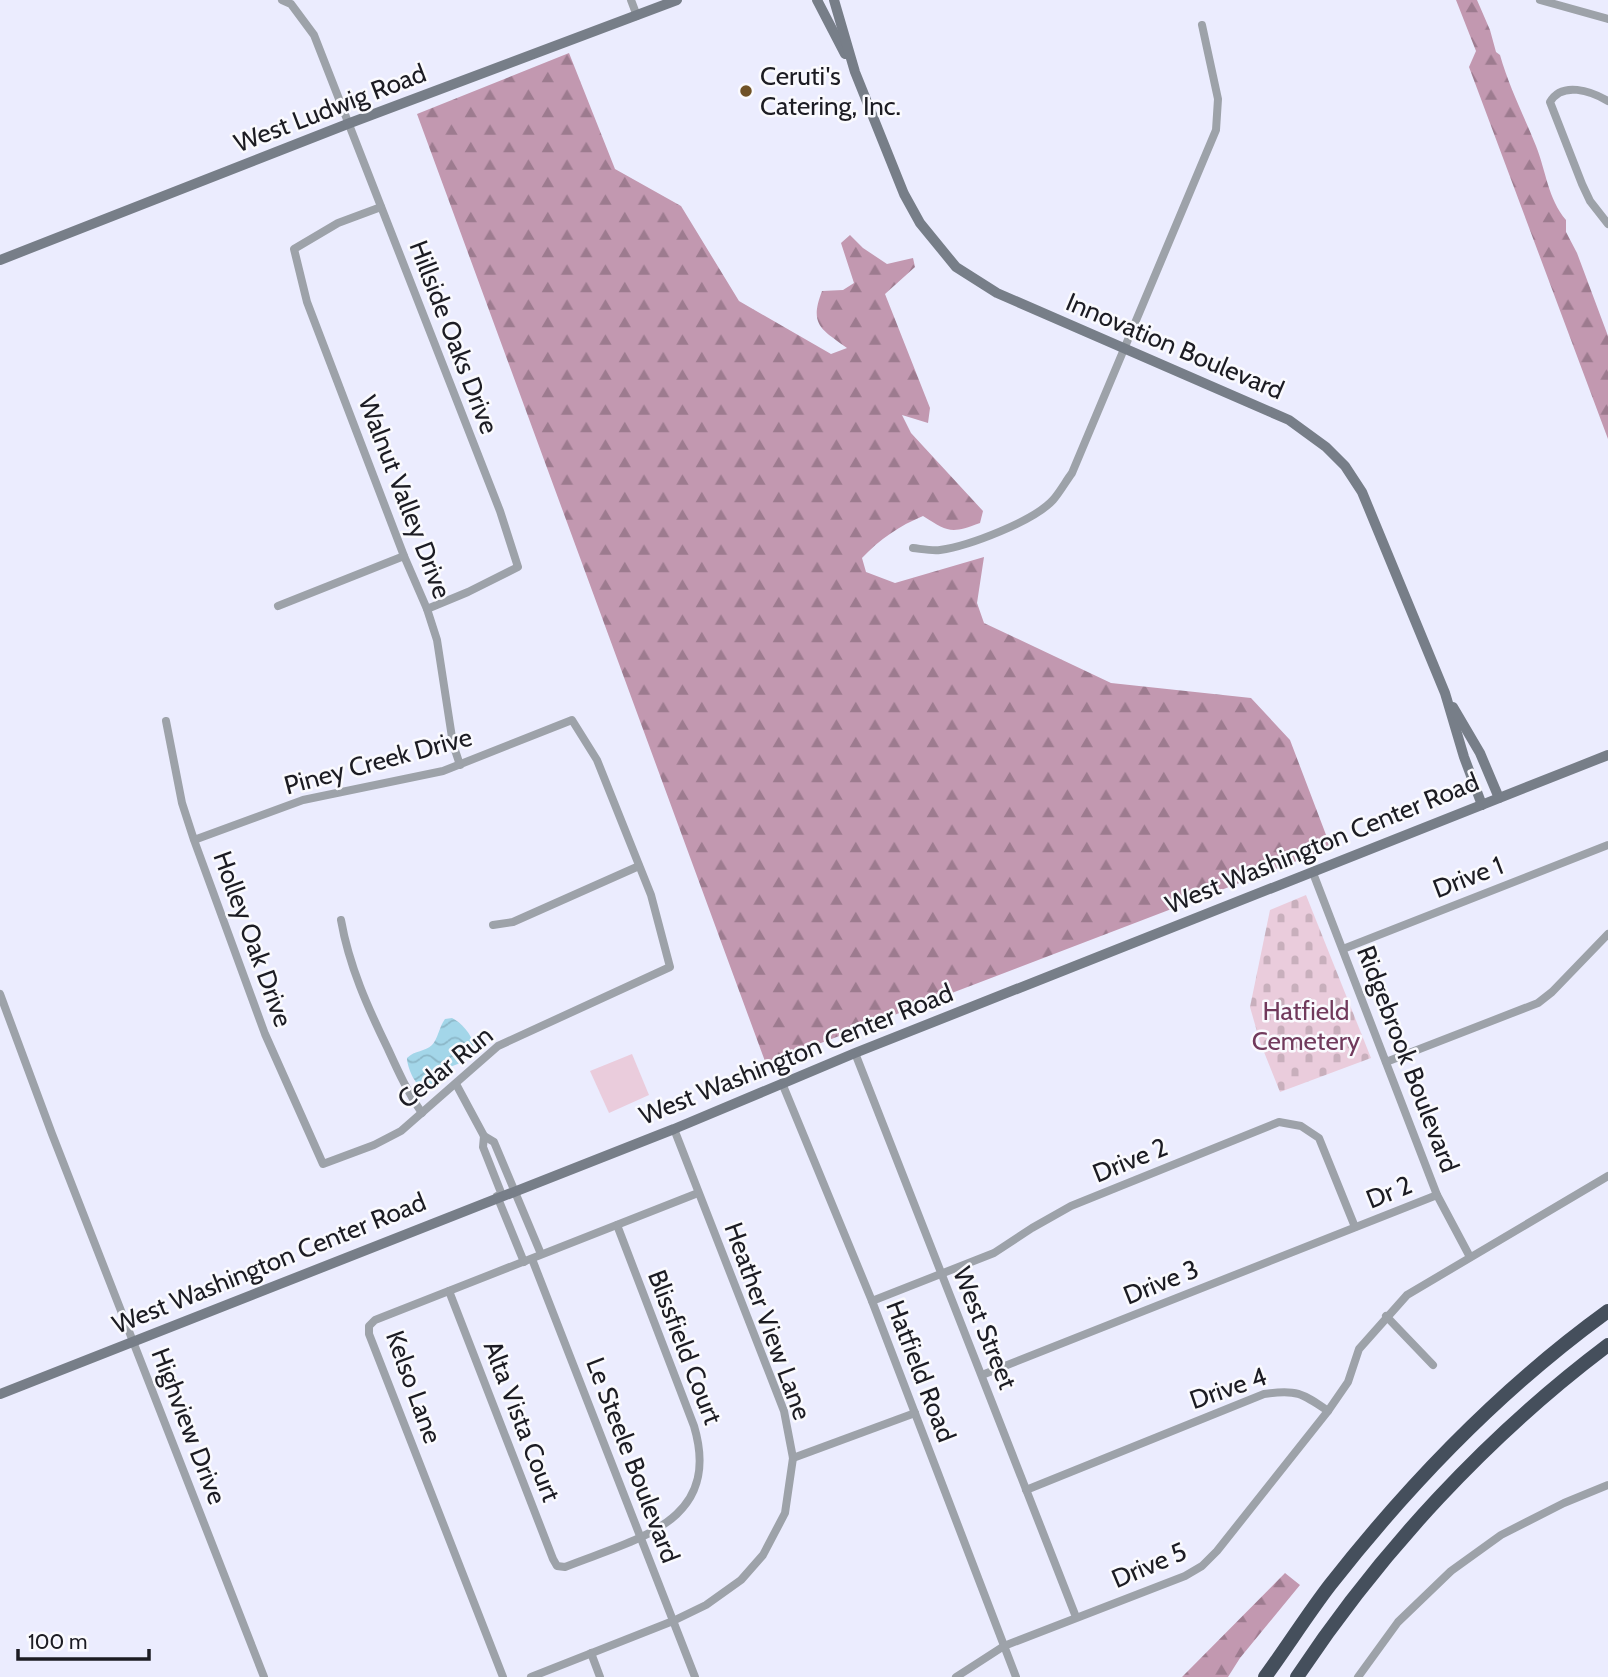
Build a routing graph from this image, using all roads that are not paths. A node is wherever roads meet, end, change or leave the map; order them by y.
1 (282, 0) edge
2 (631, 0) edge
3 (677, 0) edge
4 (817, 0) edge
5 (834, 0) edge
6 (1540, 0) edge
7 (637, 16) junction
8 (1608, 19) edge
9 (1202, 25) dead end
10 (855, 72) junction
11 (1608, 101) edge
12 (350, 122) junction
13 (381, 207) junction
14 (1608, 224) edge
15 (0, 260) edge
16 (1125, 347) junction
17 (913, 548) dead end
18 (404, 556) junction
19 (278, 606) dead end
20 (427, 608) junction
21 (1445, 692) junction
22 (166, 720) dead end
23 (1608, 755) edge
24 (460, 765) junction
25 (1499, 798) junction
26 (1482, 805) junction
27 (194, 839) junction
28 (1608, 845) edge
29 (639, 866) junction
30 (1313, 873) junction
31 (341, 920) dead end
32 (492, 925) dead end
33 (1608, 934) edge
34 (1343, 949) junction
35 (0, 994) edge
36 (855, 1054) junction
37 (1386, 1062) junction
38 (782, 1083) junction
39 (456, 1084) junction
40 (422, 1113) junction
41 (674, 1129) junction
42 (484, 1136) junction
43 (323, 1164) joint
44 (1608, 1175) edge
45 (515, 1189) junction
46 (698, 1193) junction
47 (1437, 1195) junction
48 (500, 1196) junction
49 (617, 1225) junction
50 (1356, 1227) junction
51 (541, 1254) junction
52 (1470, 1257) junction
53 (528, 1260) junction
54 (940, 1274) junction
55 (449, 1291) junction
56 (872, 1301) junction
57 (1608, 1311) edge
58 (1386, 1316) junction
59 (134, 1342) junction
60 (1608, 1345) edge
61 (1433, 1366) dead end
62 (982, 1375) junction
63 (0, 1394) edge
64 (1328, 1411) junction
65 (915, 1413) junction
66 (793, 1458) junction
67 (1608, 1485) edge
68 (1026, 1490) junction
69 (640, 1536) junction
70 (557, 1566) joint
71 (1076, 1617) junction
72 (673, 1621) junction
73 (1004, 1646) junction
74 (591, 1653) junction
75 (264, 1677) edge
76 (503, 1677) edge
77 (531, 1677) edge
78 (600, 1677) edge
79 (695, 1677) edge
80 (956, 1677) edge
81 (1016, 1677) edge
82 (1265, 1677) edge
83 (1297, 1677) edge
84 (1359, 1677) edge

1 - 12 street, Hillside Oaks Drive
2 - 7 street
3 - 7 main road, West Ludwig Road
4 - 10 main road, Innovation Boulevard
5 - 10 main road, Innovation Boulevard
6 - 8 street
7 - 12 main road, West Ludwig Road
9 - 16 street
10 - 16 main road, Innovation Boulevard
11 - 14 street
12 - 13 street, Hillside Oaks Drive
12 - 15 main road, West Ludwig Road
13 - 18 street, Walnut Valley Drive
13 - 20 street, Hillside Oaks Drive
16 - 17 street
16 - 21 main road, Innovation Boulevard
18 - 19 street
18 - 20 street, Walnut Valley Drive
20 - 24 street, Walnut Valley Drive
21 - 25 main road, Innovation Boulevard
21 - 26 main road, Innovation Boulevard
22 - 27 street, Holley Oak Drive
23 - 25 main road, West Washington Center Road
24 - 27 street, Piney Creek Drive
24 - 29 street, Piney Creek Drive
25 - 26 main road, West Washington Center Road
26 - 30 main road, West Washington Center Road
27 - 43 street, Holley Oak Drive
28 - 34 street, Drive 1
29 - 32 street
29 - 39 street, Cedar Run
30 - 34 street, Ridgebrook Boulevard
30 - 36 main road, West Washington Center Road
31 - 40 street
33 - 37 street
34 - 37 street, Ridgebrook Boulevard
35 - 59 street, Highview Drive
36 - 38 main road, West Washington Center Road
36 - 54 street, West Street
37 - 47 street, Ridgebrook Boulevard
38 - 41 main road, West Washington Center Road
38 - 56 street, Hatfield Road
39 - 40 street, Cedar Run
39 - 42 street
40 - 43 street, Cedar Run
41 - 45 main road, West Washington Center Road
41 - 46 street, Heather View Lane
42 - 45 street
42 - 48 street, Le Steele Boulevard
44 - 52 street
45 - 48 main road, West Washington Center Road
45 - 51 street
46 - 49 street, Kelso Lane
46 - 66 street, Heather View Lane
47 - 50 street, Dr 2
47 - 52 street, Ridgebrook Boulevard
48 - 53 street, Le Steele Boulevard
48 - 59 main road, West Washington Center Road
49 - 51 street, Kelso Lane
49 - 69 street, Blissfield Court
50 - 54 street, Drive 2
50 - 62 street, Drive 3
51 - 53 street, Kelso Lane
52 - 58 street
53 - 55 street, Kelso Lane
53 - 69 street, Le Steele Boulevard
54 - 56 street, Drive 2
54 - 62 street, West Street
55 - 70 street, Alta Vista Court
55 - 76 street, Kelso Lane
56 - 65 street, Hatfield Road
57 - 82 highway
58 - 61 street
58 - 64 street
59 - 63 main road, West Washington Center Road
59 - 75 street, Highview Drive
60 - 83 highway
62 - 68 street, West Street
64 - 68 street, Drive 4
64 - 71 street, Drive 5
65 - 66 street
65 - 73 street, Hatfield Road
66 - 72 street, Heather View Lane
67 - 84 street
68 - 71 street, West Street
69 - 70 street, Blissfield Court
69 - 72 street, Le Steele Boulevard
71 - 73 street, Drive 5
72 - 74 street, Heather View Lane
72 - 79 street, Le Steele Boulevard
73 - 80 street, Drive 5
73 - 81 street, Hatfield Road
74 - 77 street, Heather View Lane
74 - 78 street

